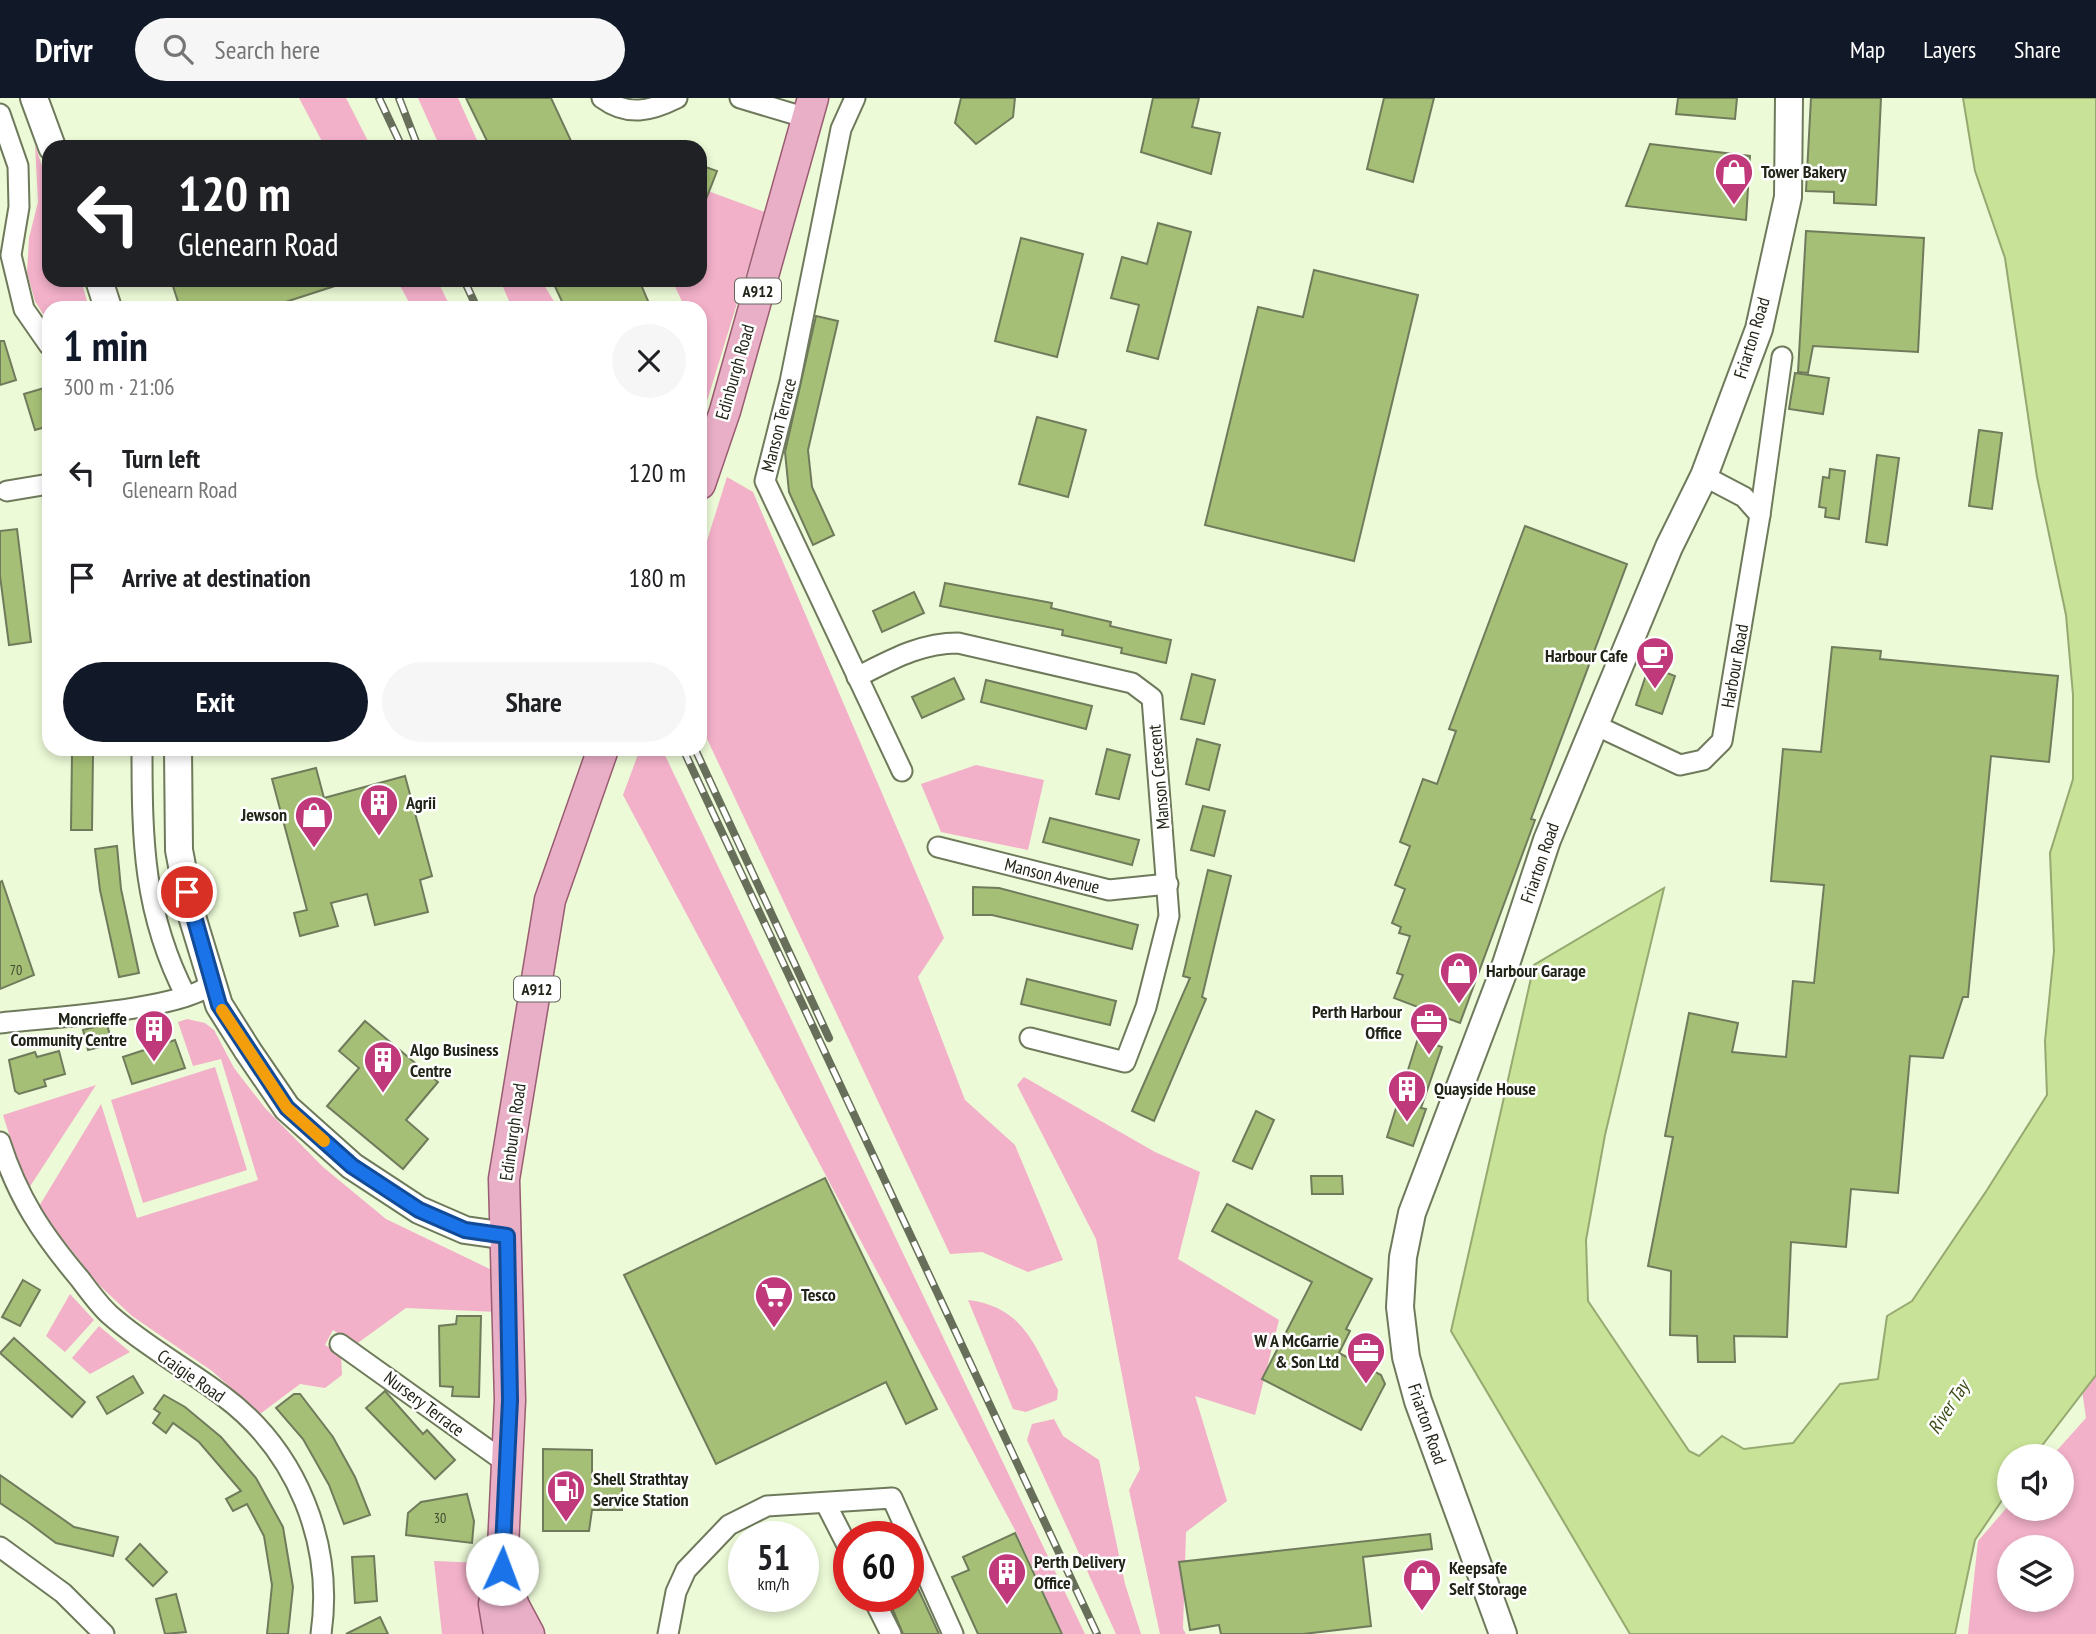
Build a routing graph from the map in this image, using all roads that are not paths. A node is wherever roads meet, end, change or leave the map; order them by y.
1 (34, 98) edge
2 (602, 98) edge
3 (677, 98) edge
4 (740, 98) edge
5 (855, 98) edge
6 (1789, 98) edge
7 (810, 108) edge
8 (0, 114) edge
9 (49, 140) edge
10 (42, 335) edge
11 (1782, 357) dead end
12 (707, 464) edge
13 (1704, 476) junction
14 (42, 485) edge
15 (6, 492) dead end
16 (1760, 515) junction
17 (858, 677) junction
18 (1593, 724) junction
19 (142, 756) edge
20 (178, 756) edge
21 (601, 756) edge
22 (902, 771) dead end
23 (938, 847) dead end
24 (1168, 884) junction
25 (211, 984) junction
26 (186, 996) junction
27 (0, 1023) edge
28 (1030, 1038) dead end
29 (0, 1142) edge
30 (507, 1236) junction
31 (340, 1344) dead end
32 (508, 1464) junction
33 (826, 1504) junction
34 (835, 1521) edge
35 (0, 1547) edge
36 (502, 1569) junction
37 (880, 1612) edge
38 (104, 1634) edge
39 (321, 1634) edge
40 (499, 1634) edge
41 (529, 1634) edge
42 (668, 1634) edge
43 (891, 1634) edge
44 (953, 1634) edge
45 (1503, 1634) edge

1 - 9 street
2 - 3 street
4 - 7 street
5 - 17 street, Manson Terrace
6 - 13 street, Friarton Road
7 - 12 main road, Edinburgh Road / A912
8 - 10 street
11 - 16 street, Harbour Road
13 - 16 street
13 - 18 street, Friarton Road
14 - 15 street
16 - 18 street, Harbour Road
17 - 22 street, Manson Terrace
17 - 24 street, Manson Crescent
18 - 45 street, Friarton Road
19 - 26 street
20 - 25 street
21 - 30 main road, Edinburgh Road / A912
23 - 24 street, Manson Avenue
24 - 28 street, Manson Crescent
25 - 26 street
25 - 30 street
26 - 27 street
29 - 39 street, Craigie Road
30 - 32 main road, Edinburgh Road / A912
31 - 32 street, Nursery Terrace
32 - 36 main road, Edinburgh Road / A912
33 - 34 street
33 - 42 street
33 - 44 street
35 - 38 street
36 - 40 main road, Edinburgh Road / A912
36 - 41 main road, Edinburgh Road / A912
37 - 43 street

